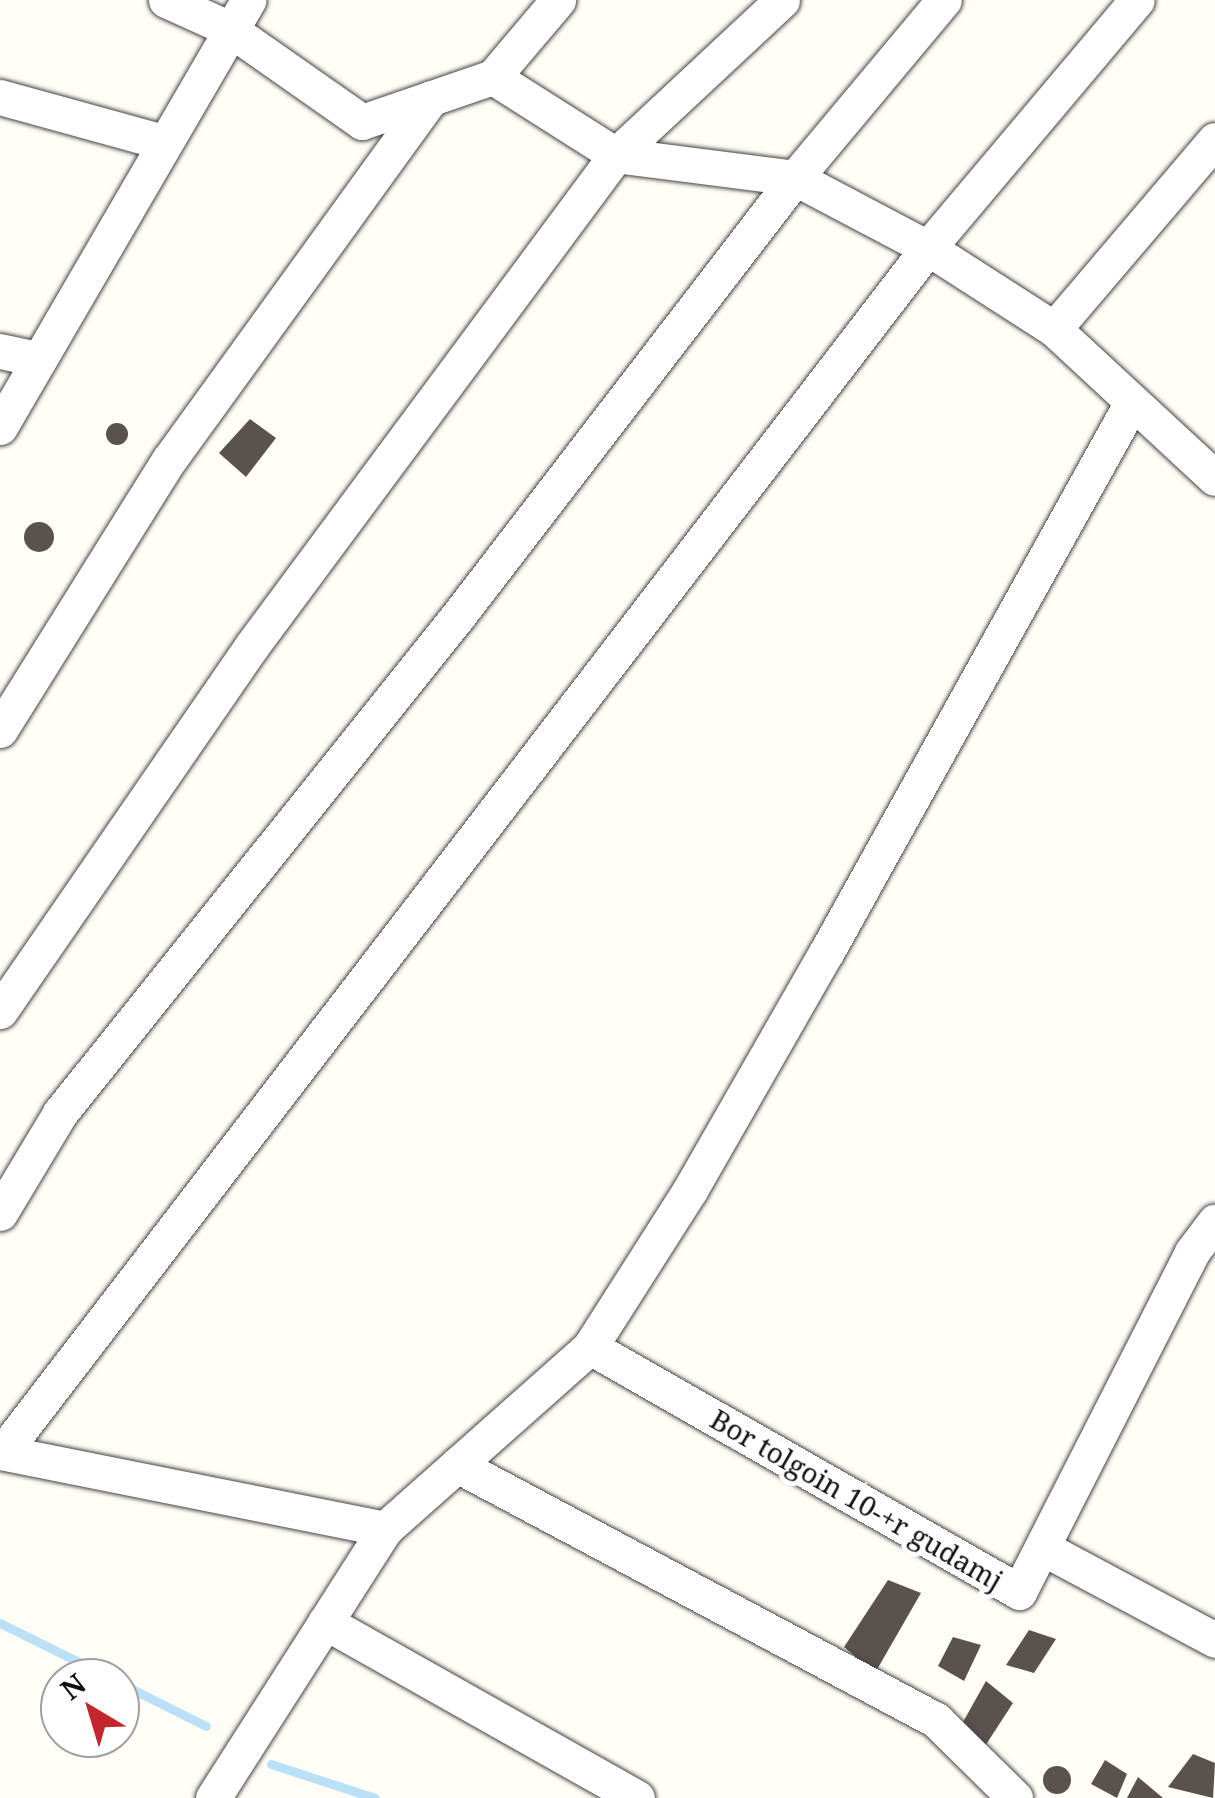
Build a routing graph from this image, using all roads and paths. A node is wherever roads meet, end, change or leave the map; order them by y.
1 (166, 0) edge
2 (558, 0) edge
3 (782, 0) edge
4 (944, 0) edge
5 (1137, 0) edge
6 (238, 14) edge
7 (493, 76) junction
8 (0, 97) edge
9 (431, 98) junction
10 (1215, 140) edge
11 (163, 142) junction
12 (616, 155) junction
13 (796, 178) junction
14 (928, 248) junction
15 (1054, 330) junction
16 (0, 351) edge
17 (39, 358) junction
18 (1132, 402) junction
19 (0, 427) edge
20 (1215, 478) edge
21 (0, 730) edge
22 (0, 1011) edge
23 (0, 1213) edge
24 (1215, 1222) edge
25 (590, 1347) junction
26 (1, 1452) edge
27 (457, 1466) junction
28 (385, 1529) junction
29 (1043, 1548) junction
30 (325, 1622) junction
31 (1215, 1640) edge
32 (213, 1798) edge
33 (636, 1798) edge
34 (1015, 1798) edge

1 - 6 street
2 - 7 street
3 - 12 street
4 - 13 street
5 - 14 street
6 - 9 street
6 - 11 street
7 - 9 street
7 - 12 street
8 - 11 street
9 - 21 street
10 - 15 street
11 - 17 street
12 - 13 street
12 - 22 street
13 - 14 street
13 - 23 street
14 - 15 street
14 - 26 street
15 - 18 street
16 - 17 street
17 - 19 street
18 - 20 street
18 - 25 street
24 - 29 street, Bor tolgoin 10-+r gudamj
25 - 27 street
25 - 29 street, Bor tolgoin 10-+r gudamj
26 - 28 street
27 - 28 street
27 - 34 street
28 - 30 street
29 - 31 street
30 - 32 street
30 - 33 street

